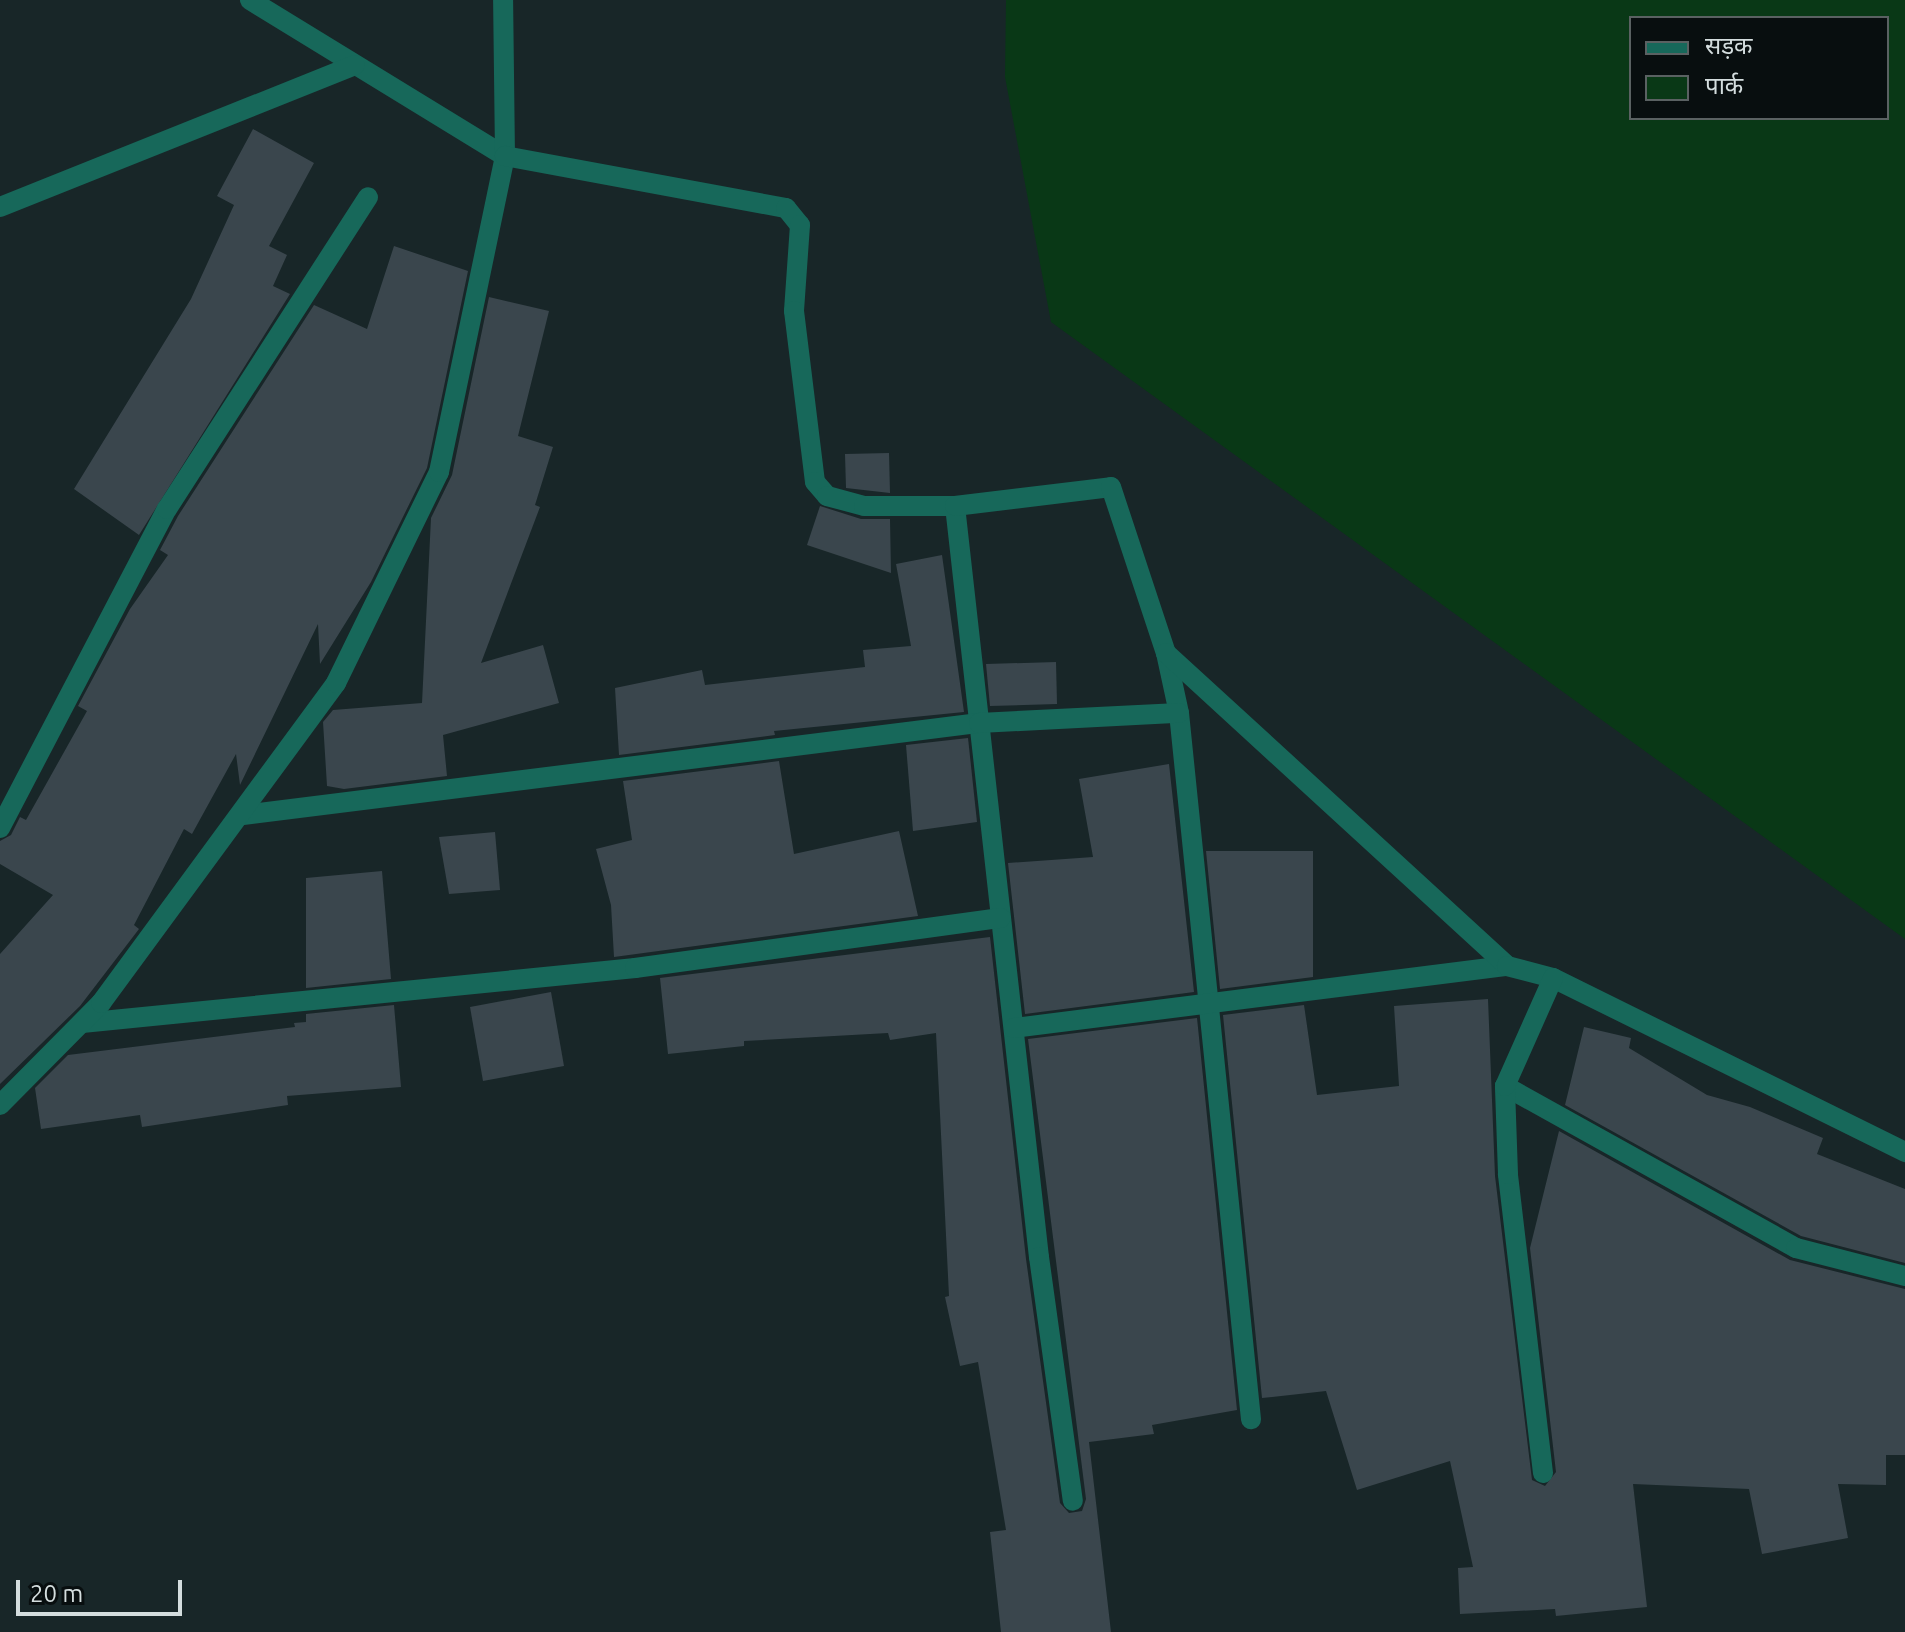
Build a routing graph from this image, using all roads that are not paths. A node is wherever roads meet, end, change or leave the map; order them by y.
1 (250, 0) edge
2 (503, 0) edge
3 (355, 65) junction
4 (505, 156) junction
5 (368, 197) dead end
6 (0, 207) edge
7 (955, 506) junction
8 (1166, 653) junction
9 (1179, 713) junction
10 (979, 723) junction
11 (243, 815) junction
12 (0, 828) edge
13 (1001, 918) junction
14 (1507, 966) junction
15 (1553, 978) junction
16 (1205, 1004) junction
17 (82, 1023) junction
18 (1014, 1028) junction
19 (1505, 1086) junction
20 (0, 1105) edge
21 (1905, 1152) edge
22 (1905, 1276) edge
23 (1251, 1419) dead end
24 (1543, 1473) dead end
25 (1073, 1501) dead end

1 - 3 street
2 - 4 street
3 - 4 street
3 - 6 street
4 - 7 street
4 - 11 street
5 - 12 street
7 - 8 street
7 - 10 street
8 - 9 street
8 - 14 street
9 - 10 street
9 - 16 street
10 - 11 street
10 - 13 street
11 - 17 street
13 - 17 street
13 - 18 street
14 - 15 street
14 - 16 street
15 - 19 street
15 - 21 street
16 - 18 street
16 - 23 street
17 - 20 street
18 - 25 street
19 - 22 street
19 - 24 street

